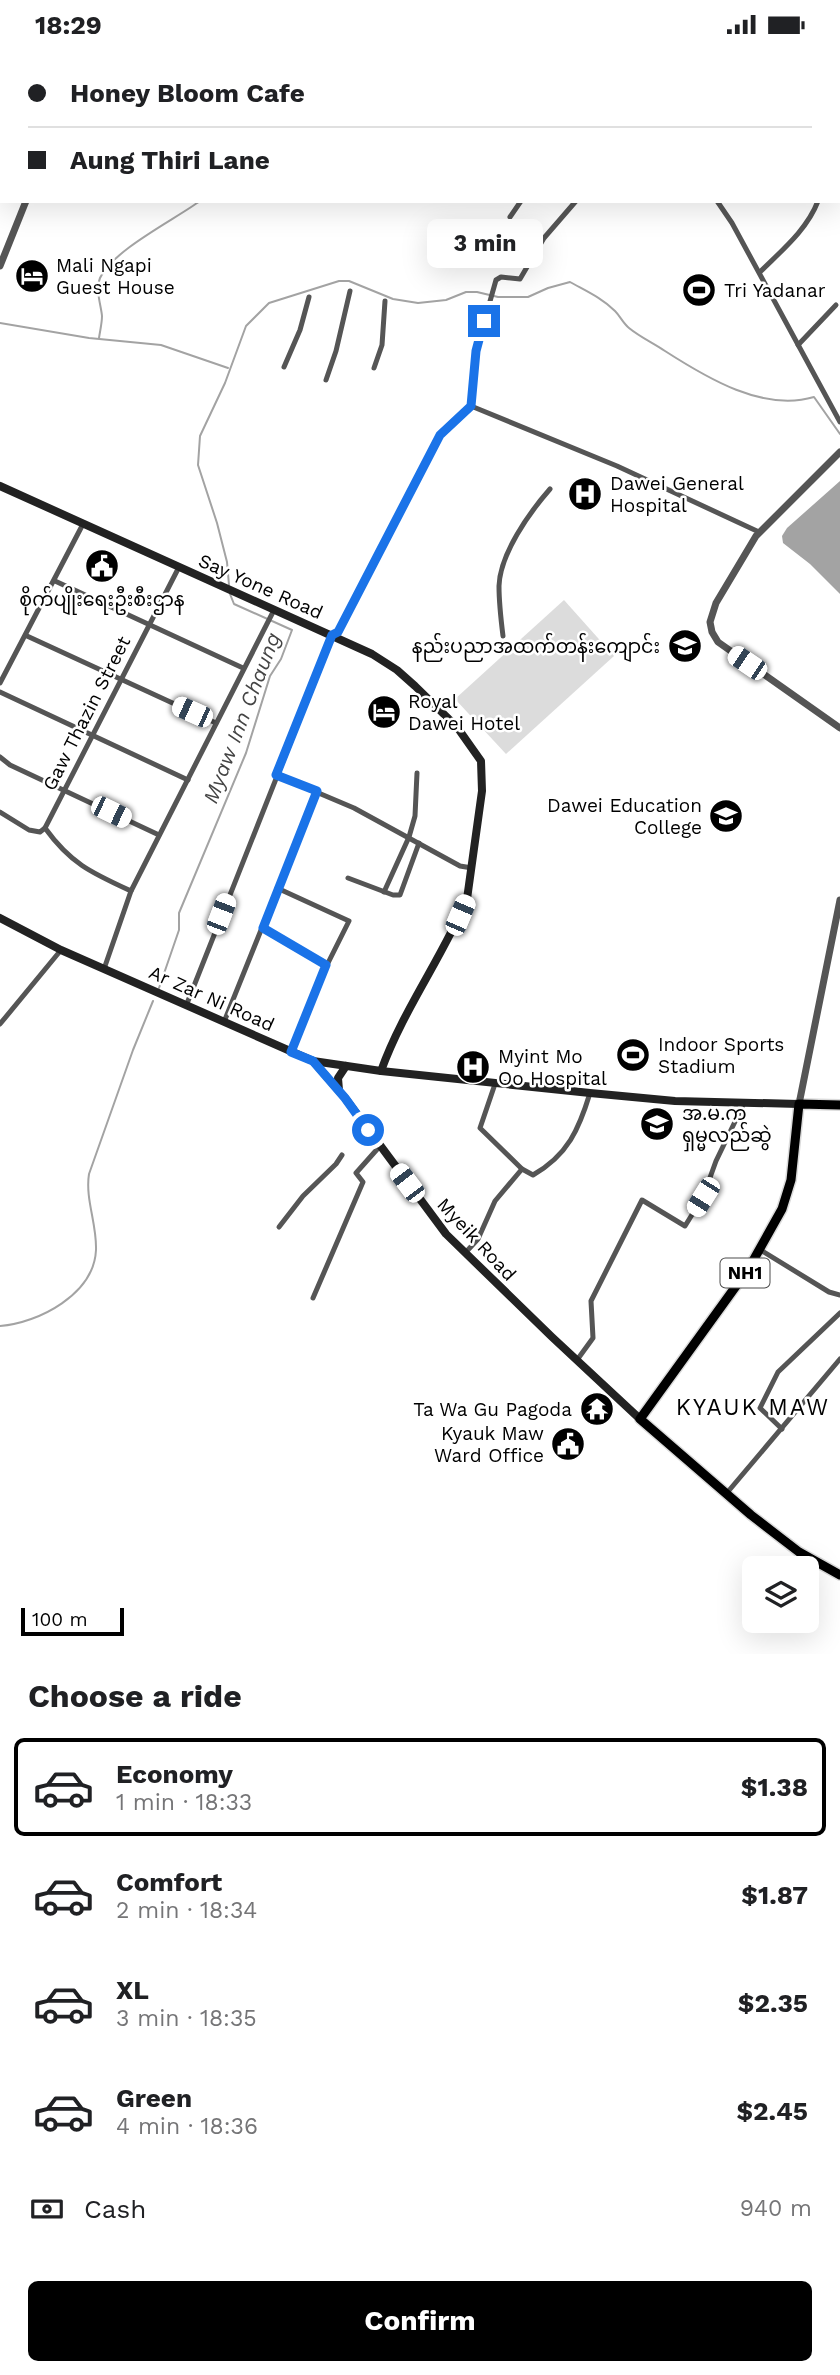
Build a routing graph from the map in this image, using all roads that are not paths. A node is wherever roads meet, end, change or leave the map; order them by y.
1 (25, 203) edge
2 (520, 203) edge
3 (574, 203) edge
4 (718, 203) edge
5 (817, 203) edge
6 (510, 217) dead end
7 (0, 266) edge
8 (760, 272) junction
9 (351, 291) dead end
10 (309, 297) dead end
11 (385, 301) dead end
12 (836, 305) dead end
13 (798, 345) junction
14 (284, 367) dead end
15 (374, 368) dead end
16 (326, 380) dead end
17 (471, 406) junction
18 (840, 422) edge
19 (840, 453) edge
20 (0, 486) edge
21 (550, 489) dead end
22 (83, 524) junction
23 (759, 532) junction
24 (179, 567) junction
25 (55, 581) junction
26 (274, 610) junction
27 (149, 625) junction
28 (332, 635) junction
29 (27, 636) junction
30 (503, 636) dead end
31 (0, 667) edge
32 (243, 668) junction
33 (7, 670) junction
34 (120, 680) junction
35 (0, 683) edge
36 (0, 692) edge
37 (216, 723) junction
38 (840, 728) edge
39 (92, 736) junction
40 (0, 757) edge
41 (417, 773) dead end
42 (276, 775) junction
43 (188, 780) junction
44 (64, 790) junction
45 (317, 791) junction
46 (0, 812) edge
47 (45, 828) junction
48 (159, 835) junction
49 (409, 837) junction
50 (419, 843) junction
51 (473, 868) junction
52 (348, 878) dead end
53 (277, 888) junction
54 (131, 891) junction
55 (384, 892) junction
56 (840, 899) edge
57 (0, 918) edge
58 (263, 928) junction
59 (61, 950) junction
60 (326, 965) junction
61 (104, 969) junction
62 (186, 1006) junction
63 (224, 1022) junction
64 (0, 1024) edge
65 (291, 1052) junction
66 (313, 1061) junction
67 (346, 1066) junction
68 (381, 1071) junction
69 (495, 1084) junction
70 (338, 1090) junction
71 (590, 1093) junction
72 (744, 1103) junction
73 (799, 1104) junction
74 (840, 1105) edge
75 (380, 1146) junction
76 (342, 1155) dead end
77 (522, 1169) junction
78 (279, 1227) dead end
79 (760, 1249) junction
80 (466, 1252) junction
81 (840, 1295) edge
82 (313, 1298) dead end
83 (840, 1313) edge
84 (840, 1359) edge
85 (576, 1361) junction
86 (640, 1419) junction
87 (782, 1429) junction
88 (726, 1494) junction
89 (840, 1575) edge

1 - 7 street
2 - 6 street
3 - 17 street
4 - 8 street
5 - 8 street
8 - 13 street
9 - 16 street
10 - 14 street
11 - 15 street
12 - 13 street
13 - 18 street
17 - 23 street
17 - 28 street
19 - 23 street
20 - 22 main road, Say Yone Road
21 - 30 street
22 - 24 main road, Say Yone Road
22 - 25 street
23 - 38 street
24 - 26 main road, Say Yone Road
24 - 27 street, Gaw Thazin Street
25 - 27 street
25 - 29 street
26 - 28 main road, Say Yone Road
26 - 32 street
27 - 32 street
27 - 34 street, Gaw Thazin Street
28 - 42 street
28 - 51 main road, Say Yone Road
29 - 33 street
29 - 34 street
31 - 33 street
32 - 37 street
33 - 35 street
34 - 37 street
34 - 39 street, Gaw Thazin Street
36 - 39 street
37 - 43 street
39 - 43 street
39 - 44 street, Gaw Thazin Street
40 - 44 street
41 - 49 street
42 - 45 street
42 - 62 street
43 - 48 street
44 - 47 street, Gaw Thazin Street
44 - 48 street
45 - 49 street
45 - 53 street
46 - 47 street
47 - 54 street
48 - 54 street
49 - 50 street
49 - 55 street
50 - 51 street
50 - 55 street
51 - 68 main road, Say Yone Road
52 - 55 street
53 - 58 street
53 - 60 street
54 - 61 street
56 - 73 street
57 - 59 main road, Ar Zar Ni Road
58 - 60 street
58 - 63 street
59 - 61 main road, Ar Zar Ni Road
59 - 64 street
60 - 65 street
61 - 62 main road, Ar Zar Ni Road
62 - 63 main road, Ar Zar Ni Road
63 - 65 main road, Ar Zar Ni Road
65 - 66 main road, Ar Zar Ni Road
66 - 67 main road, Ar Zar Ni Road
66 - 70 main road, Myeik Road
67 - 68 main road, Ar Zar Ni Road
67 - 70 main road
68 - 69 main road, Ar Zar Ni Road
69 - 71 main road, Ar Zar Ni Road
69 - 77 street
70 - 75 main road, Myeik Road
71 - 72 main road, Ar Zar Ni Road
71 - 77 street
72 - 73 main road, Ar Zar Ni Road
72 - 85 street
73 - 74 highway, Ar Zar Ni Road
73 - 79 highway, NH1
75 - 80 main road, Myeik Road
75 - 82 street
76 - 78 street
77 - 80 street
79 - 81 street
79 - 86 highway, NH1
80 - 85 main road, Myeik Road
83 - 87 street
84 - 87 street
85 - 86 main road, Myeik Road
86 - 88 highway
87 - 88 street
88 - 89 highway

